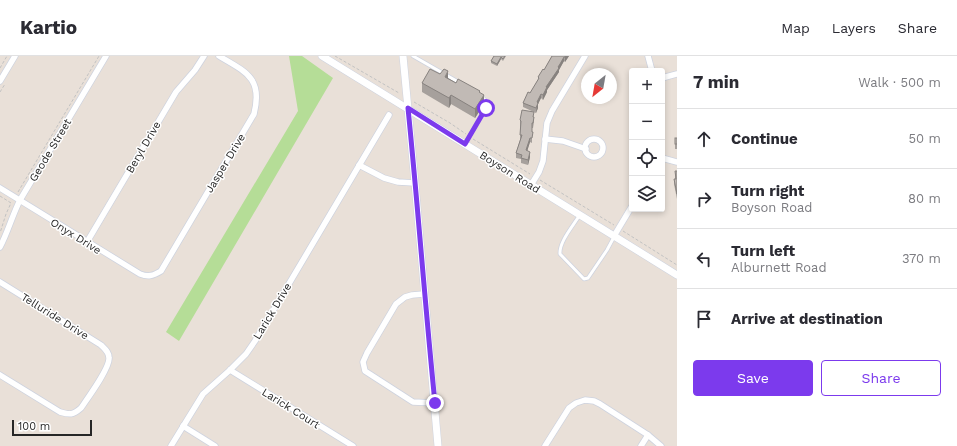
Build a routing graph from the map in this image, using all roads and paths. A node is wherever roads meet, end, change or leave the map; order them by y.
1 (7, 56) edge
2 (15, 56) edge
3 (99, 56) edge
4 (106, 56) edge
5 (204, 56) edge
6 (219, 56) edge
7 (322, 56) edge
8 (335, 56) edge
9 (403, 56) edge
10 (413, 56) edge
11 (585, 56) edge
12 (648, 56) edge
13 (0, 68) edge
14 (651, 68) edge
15 (677, 74) edge
16 (665, 77) edge
17 (0, 81) edge
18 (466, 87) edge
19 (395, 90) dead end
20 (477, 92) edge
21 (408, 108) junction
22 (389, 115) dead end
23 (545, 139) junction
24 (465, 144) junction
25 (586, 149) dead end
26 (665, 159) edge
27 (677, 162) edge
28 (359, 165) junction
29 (538, 179) dead end
30 (415, 183) junction
31 (531, 185) junction
32 (0, 188) edge
33 (18, 192) dead end
34 (0, 196) edge
35 (20, 200) junction
36 (629, 211) edge
37 (580, 215) junction
38 (614, 225) dead end
39 (624, 232) dead end
40 (0, 233) edge
41 (614, 236) junction
42 (87, 242) junction
43 (0, 247) edge
44 (677, 265) edge
45 (155, 275) joint
46 (677, 275) edge
47 (0, 282) edge
48 (424, 294) junction
49 (230, 370) junction
50 (0, 374) edge
51 (435, 403) junction
52 (183, 426) junction
53 (648, 435) junction
54 (171, 446) edge
55 (215, 446) edge
56 (353, 446) edge
57 (438, 446) edge
58 (545, 446) edge
59 (641, 446) edge
60 (661, 446) edge

1 - 13 path
2 - 17 street
3 - 33 path
4 - 35 street, Geode Street
5 - 42 street, Beryl Drive
6 - 45 street, Jasper Drive
7 - 21 street, Boyson Road
8 - 19 path
9 - 21 street
10 - 18 lane
11 - 23 street
12 - 14 street
15 - 16 street
20 - 24 lane
21 - 24 street, Boyson Road
21 - 30 street
22 - 28 street, Larick Drive
23 - 25 street
23 - 31 street
24 - 31 street, Boyson Road
26 - 27 street
28 - 30 street
28 - 49 street, Larick Drive
29 - 38 path
30 - 48 street
31 - 37 street, Boyson Road
32 - 35 street, Onyx Drive
34 - 40 path
35 - 42 street, Onyx Drive
35 - 43 street, Geode Street
36 - 41 street
37 - 41 street, Boyson Road
37 - 41 lane
39 - 44 path
41 - 46 street, Boyson Road
42 - 45 street, Onyx Drive
47 - 50 street, Telluride Drive
48 - 51 street
48 - 51 street
49 - 52 street, Larick Drive
49 - 56 street, Larick Court
51 - 57 street
52 - 54 street, Larick Drive
52 - 55 street
53 - 58 street
53 - 59 street
53 - 60 street

